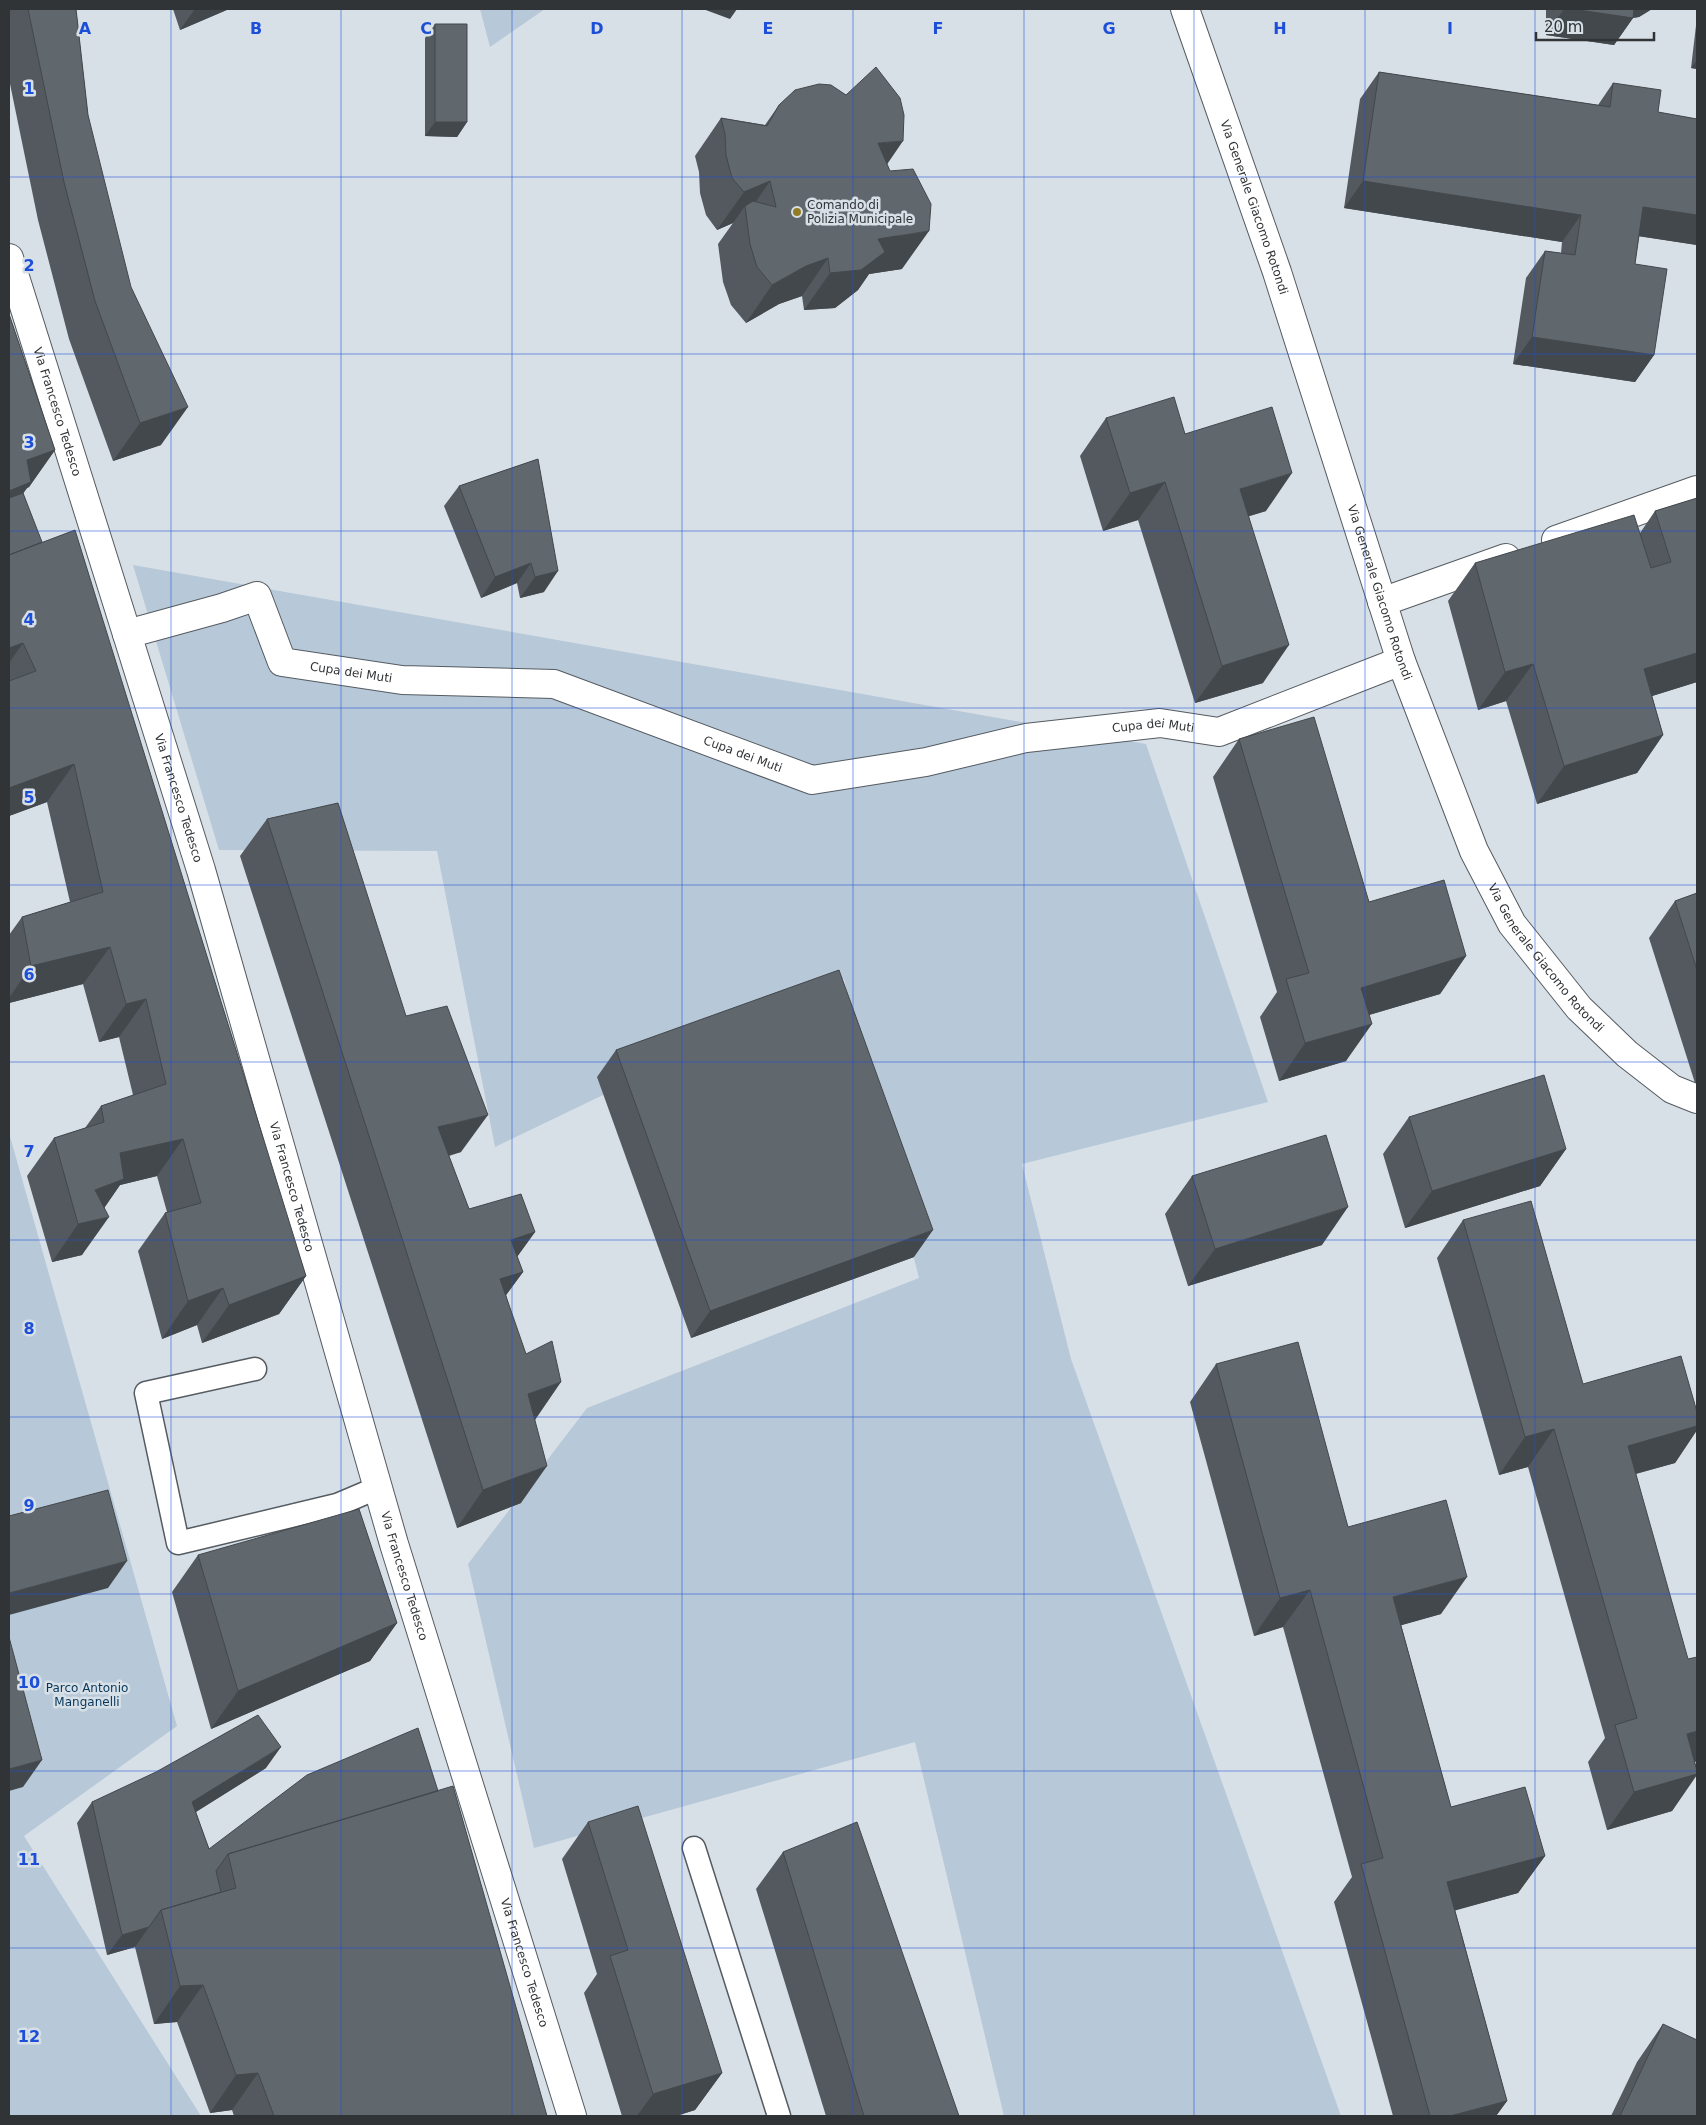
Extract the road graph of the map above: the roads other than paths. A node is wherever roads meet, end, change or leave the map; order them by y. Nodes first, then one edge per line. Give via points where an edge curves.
1 (1185, 9) edge
2 (9, 258) edge
3 (1697, 490) edge
4 (1382, 602) junction
5 (127, 634) junction
6 (1401, 661) junction
7 (1697, 1099) edge
8 (255, 1369) dead end
9 (378, 1488) junction
10 (694, 1848) dead end
11 (572, 2116) edge
12 (779, 2116) edge

1 - 4 street, Via Generale Giacomo Rotondi via 1277,272
2 - 5 street, Via Francesco Tedesco
3 - 4 street
4 - 6 street, Via Generale Giacomo Rotondi
5 - 6 street, Cupa dei Muti via 257,596 282,662 402,680 554,684 812,780 926,762 1026,738 1160,723 1219,732
5 - 9 street, Via Francesco Tedesco via 201,870
6 - 7 street, Via Generale Giacomo Rotondi via 1474,851 1512,924 1579,1008 1627,1054 1672,1089
8 - 9 lane via 146,1392 178,1543 337,1505
9 - 11 street, Via Francesco Tedesco
10 - 12 lane

